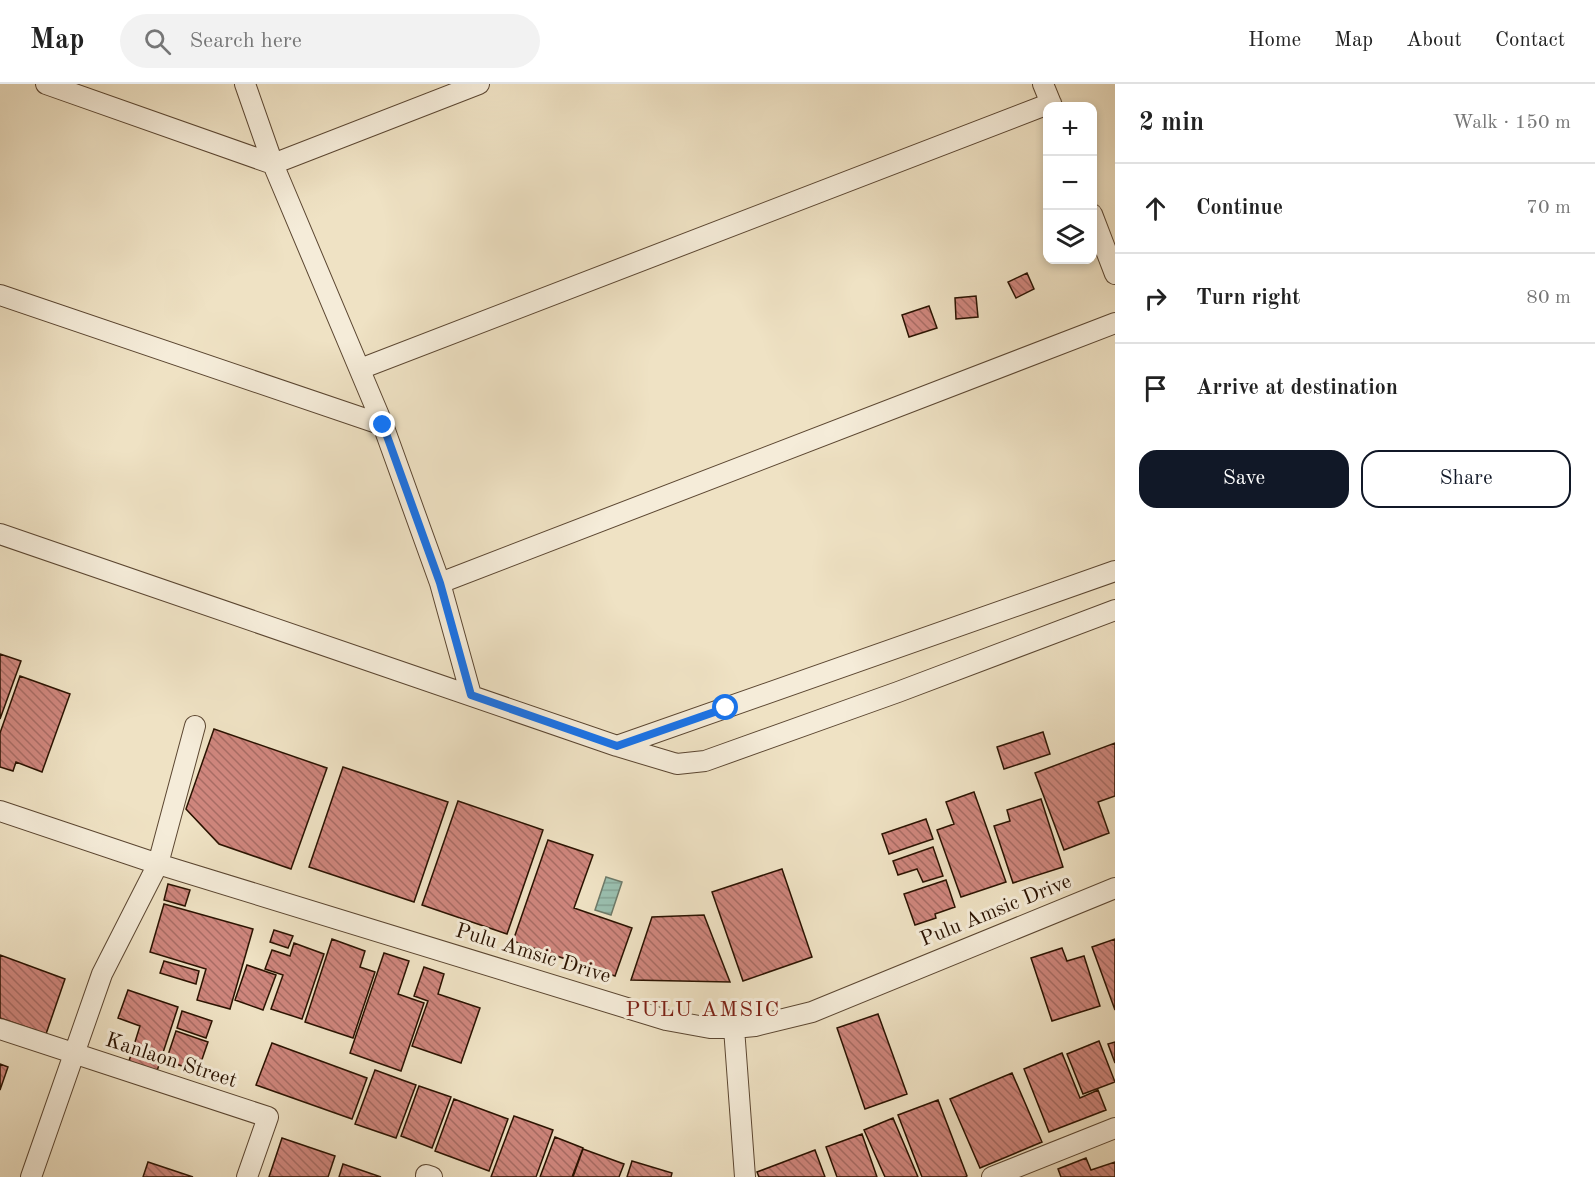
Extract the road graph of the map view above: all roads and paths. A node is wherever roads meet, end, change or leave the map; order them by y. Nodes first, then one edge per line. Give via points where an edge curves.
1 (46, 84) edge
2 (245, 84) edge
3 (479, 84) edge
4 (1043, 84) edge
5 (1051, 102) edge
6 (1043, 108) edge
7 (273, 164) junction
8 (1097, 227) edge
9 (1115, 274) edge
10 (0, 295) edge
11 (1115, 322) edge
12 (360, 369) junction
13 (383, 425) junction
14 (0, 534) edge
15 (1115, 571) edge
16 (440, 583) junction
17 (1115, 610) edge
18 (471, 695) junction
19 (195, 726) dead end
20 (617, 746) junction
21 (0, 811) edge
22 (158, 864) junction
23 (1115, 888) edge
24 (734, 1028) junction
25 (0, 1029) edge
26 (75, 1054) junction
27 (1115, 1128) edge
28 (31, 1177) edge
29 (247, 1177) edge
30 (745, 1177) edge
31 (992, 1177) edge

1 - 7 street
2 - 7 street
3 - 7 street
4 - 5 street
6 - 12 street
7 - 12 street
8 - 9 street
10 - 13 street
11 - 16 street
12 - 13 street
13 - 16 street
14 - 18 street
15 - 20 street
16 - 18 street
17 - 20 street via 705,761 677,764
18 - 20 street
19 - 22 street
21 - 22 street, Pulu Amsic Drive
22 - 24 street, Pulu Amsic Drive via 666,1020
22 - 26 street via 102,974
23 - 24 street, Pulu Amsic Drive via 812,1012
24 - 30 street
25 - 26 street, Kanlaon Street
26 - 28 street
26 - 29 street, Kanlaon Street via 268,1117
27 - 31 street

